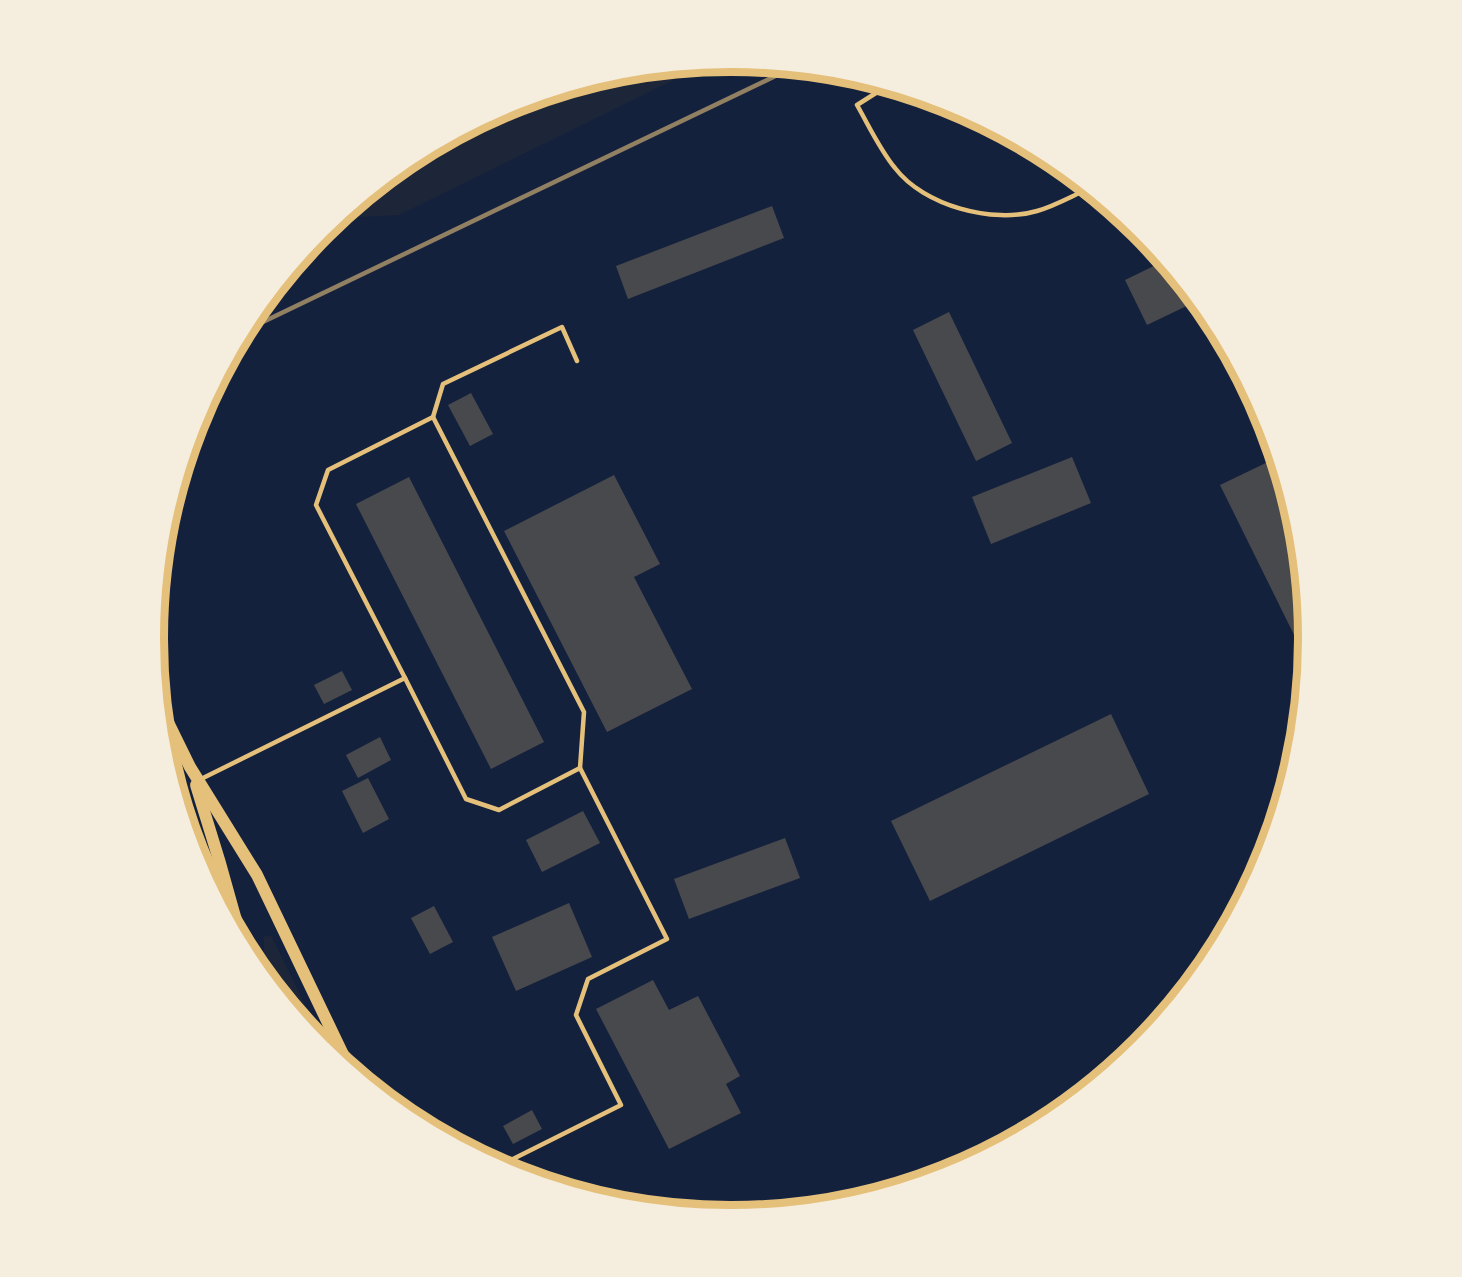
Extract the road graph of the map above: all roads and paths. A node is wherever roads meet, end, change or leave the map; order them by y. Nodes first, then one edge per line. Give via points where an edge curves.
1 (879, 91) edge
2 (1080, 192) edge
3 (577, 360) dead end
4 (433, 417) junction
5 (405, 678) junction
6 (172, 730) edge
7 (190, 767) junction
8 (580, 768) junction
9 (199, 780) junction
10 (232, 907) edge
11 (340, 1048) edge
12 (510, 1160) edge

1 - 2 lane via 857,105 895,169 928,195 975,213 1006,215 1037,211
3 - 4 lane via 562,327 443,384
4 - 5 lane via 328,470 316,505
4 - 8 lane via 584,712
5 - 8 lane via 466,799 499,810
5 - 9 lane
6 - 7 main road
7 - 9 main road
7 - 10 main road
8 - 12 lane via 668,939 588,979 576,1015 621,1105
9 - 11 main road via 257,875

